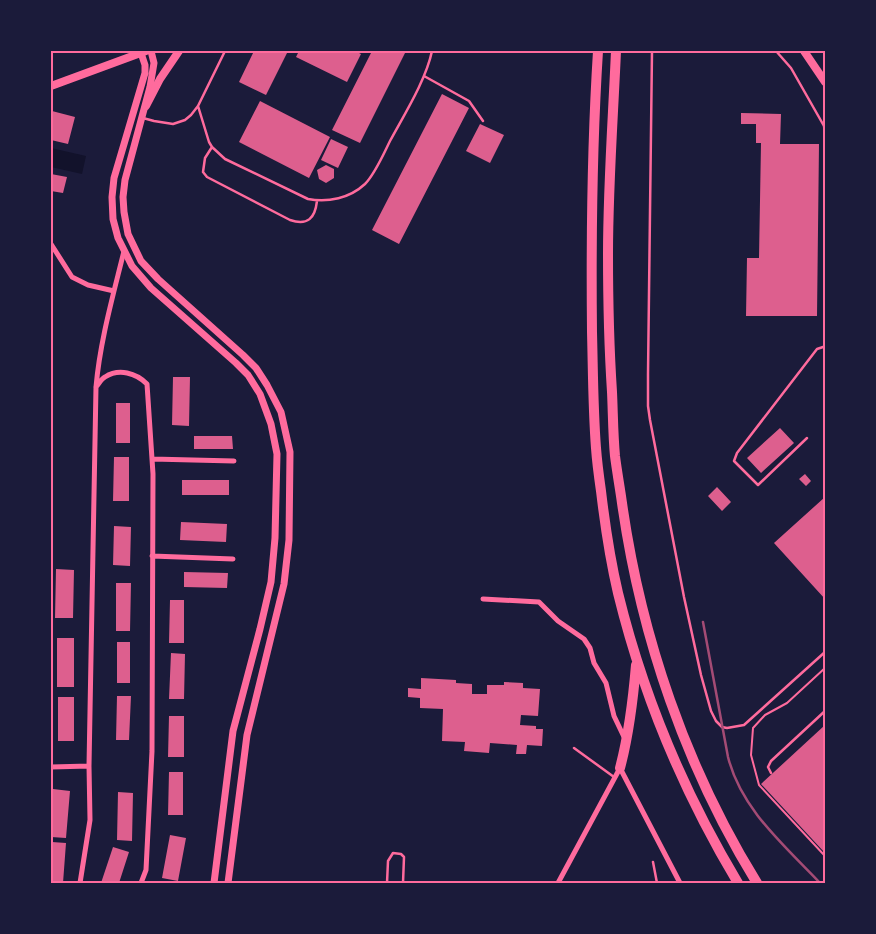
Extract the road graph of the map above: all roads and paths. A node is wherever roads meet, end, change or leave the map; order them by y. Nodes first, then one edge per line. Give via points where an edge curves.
1 (150, 51) edge
2 (179, 51) edge
3 (225, 51) edge
4 (432, 51) edge
5 (598, 51) edge
6 (616, 51) edge
7 (652, 51) edge
8 (776, 51) edge
9 (804, 51) edge
10 (143, 52) edge
11 (424, 76) junction
12 (825, 82) edge
13 (51, 86) edge
14 (146, 106) junction
15 (198, 106) junction
16 (142, 118) junction
17 (483, 121) dead end
18 (825, 133) edge
19 (212, 147) junction
20 (317, 201) junction
21 (51, 244) edge
22 (124, 251) junction
23 (114, 291) junction
24 (825, 306) edge
25 (825, 320) edge
26 (824, 346) dead end
27 (96, 387) junction
28 (807, 438) dead end
29 (152, 458) junction
30 (234, 461) dead end
31 (152, 556) junction
32 (233, 559) dead end
33 (483, 599) dead end
34 (825, 652) edge
35 (636, 659) junction
36 (825, 711) edge
37 (627, 742) junction
38 (574, 748) dead end
39 (89, 766) junction
40 (51, 767) edge
41 (620, 768) junction
42 (772, 773) dead end
43 (615, 778) junction
44 (653, 862) dead end
45 (80, 883) edge
46 (141, 883) edge
47 (214, 883) edge
48 (228, 883) edge
49 (387, 883) edge
50 (403, 883) edge
51 (558, 883) edge
52 (657, 883) edge
53 (680, 883) edge
54 (738, 883) edge
55 (757, 883) edge

1 - 14 street via 154,63
2 - 14 main road
3 - 15 lane
4 - 11 lane
5 - 35 highway via 591,256 596,448 606,533
6 - 55 highway via 608,252 610,355 615,456 626,533 651,644 685,742 731,841
7 - 34 lane via 648,406 684,597 701,675 716,721 727,728 744,725
8 - 18 lane via 791,68
9 - 12 main road
10 - 13 main road
10 - 22 street via 145,73 114,178 112,197 112,219
11 - 17 lane via 469,101
11 - 20 lane via 366,183 350,195
14 - 16 street
15 - 16 lane via 192,115 173,124
15 - 19 lane
16 - 48 street via 125,180 123,197 128,234 141,261 158,279 256,368 281,412 290,452 289,540 284,584 247,735
19 - 20 lane via 226,160
19 - 20 lane via 205,158 203,172 207,177 290,220 308,220 316,211
21 - 23 street via 72,277 88,285
22 - 23 street
22 - 47 street via 151,288 248,376 260,394 277,454 271,582 233,731
23 - 27 street
24 - 25 lane
26 - 28 lane via 817,349 805,364 734,461 758,485
27 - 29 street via 104,378 116,373 129,373 147,384
27 - 39 street
29 - 30 street
29 - 31 street
31 - 32 street
31 - 46 street via 152,751 146,870
33 - 37 street via 539,602 558,621 584,639 606,683 614,716
35 - 37 highway
35 - 54 highway via 670,750
36 - 42 lane via 771,761 768,767
37 - 41 highway
38 - 43 lane
39 - 40 street
39 - 45 street via 90,820
41 - 43 street
41 - 53 street
43 - 51 street
44 - 52 lane
49 - 50 lane via 388,861 393,854 404,857

